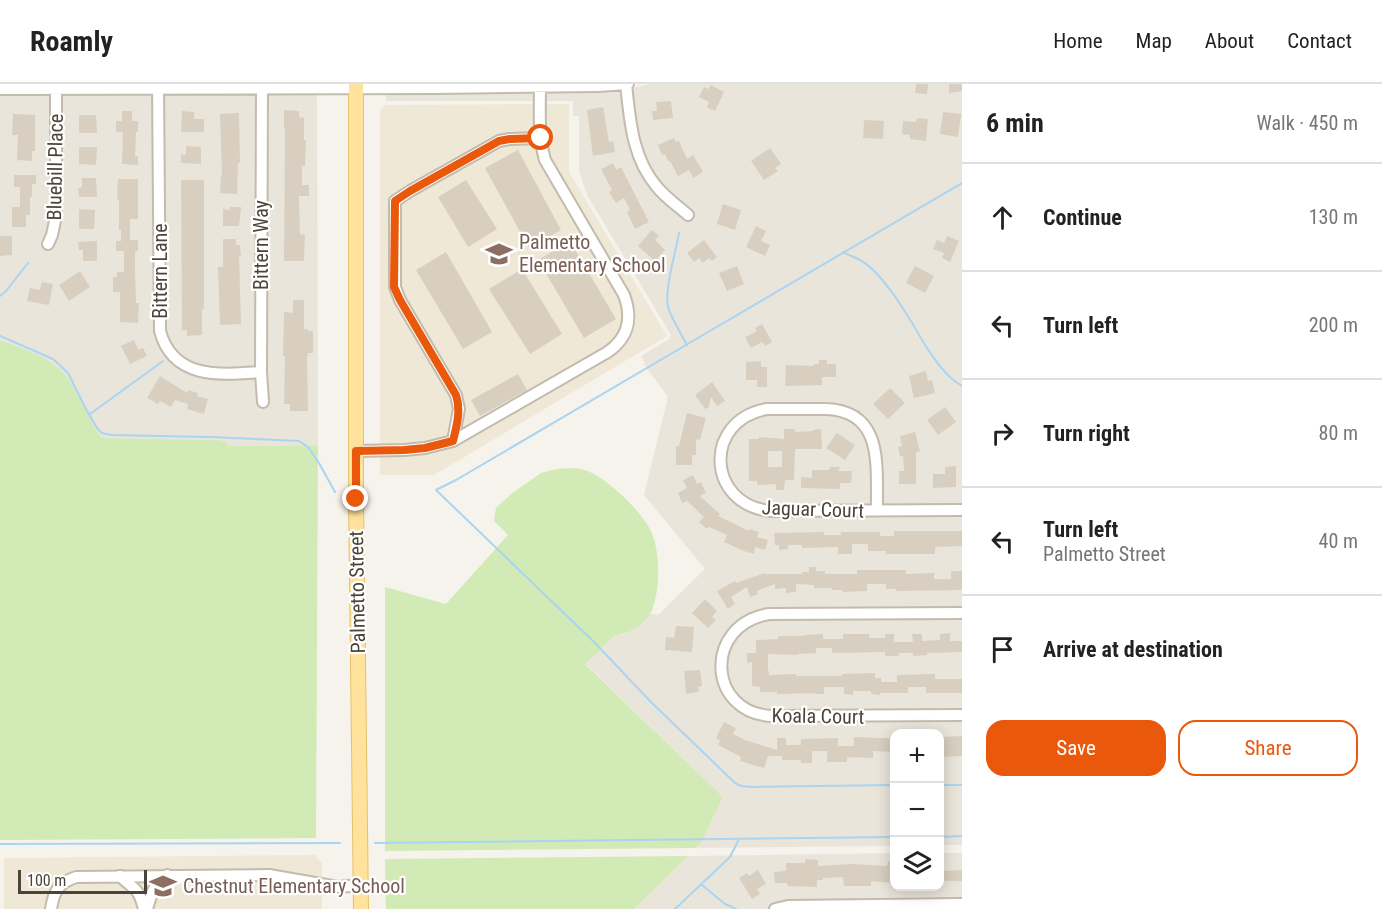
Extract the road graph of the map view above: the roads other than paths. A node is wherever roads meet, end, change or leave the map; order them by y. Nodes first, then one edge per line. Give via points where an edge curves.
1 (627, 84) edge
2 (540, 85) edge
3 (56, 86) edge
4 (158, 86) edge
5 (262, 86) edge
6 (356, 86) edge
7 (437, 86) edge
8 (0, 88) edge
9 (541, 138) junction
10 (688, 215) dead end
11 (48, 244) dead end
12 (261, 372) junction
13 (263, 402) dead end
14 (453, 441) junction
15 (356, 451) junction
16 (877, 510) junction
17 (962, 510) edge
18 (962, 613) edge
19 (962, 715) edge
20 (167, 875) junction
21 (120, 876) junction
22 (361, 885) junction
23 (962, 904) edge
24 (51, 909) edge
25 (146, 909) edge
26 (361, 909) edge
27 (776, 909) edge

1 - 2 street
1 - 10 street via 632,130 641,160 657,187
2 - 7 street
2 - 9 street
3 - 4 street
3 - 8 street
3 - 11 street, Bluebill Place via 56,216
4 - 5 street
4 - 12 street, Bittern Lane via 162,338 176,360 194,370
5 - 6 street
5 - 12 street, Bittern Way
6 - 7 street
6 - 15 main road, Palmetto Street
9 - 14 street via 499,141 395,201 394,287 456,395 459,409
9 - 14 street via 545,160 624,295 628,324 615,347
12 - 13 street, Bittern Way
14 - 15 street via 425,448
15 - 22 main road, Palmetto Street
16 - 16 street, Jaguar Court via 770,511 749,506 724,479 720,465 724,441 738,422 759,410 826,408 849,413 861,422 873,441
16 - 17 street, Jaguar Court
18 - 19 street, Koala Court via 761,615 735,630 723,651 722,666 730,694 739,705 758,715
20 - 21 street
20 - 22 street via 269,875 338,887
20 - 25 street via 152,891
21 - 24 street via 76,876 63,882 53,897
21 - 25 street via 137,888
22 - 26 main road, Palmetto Street
23 - 27 street

